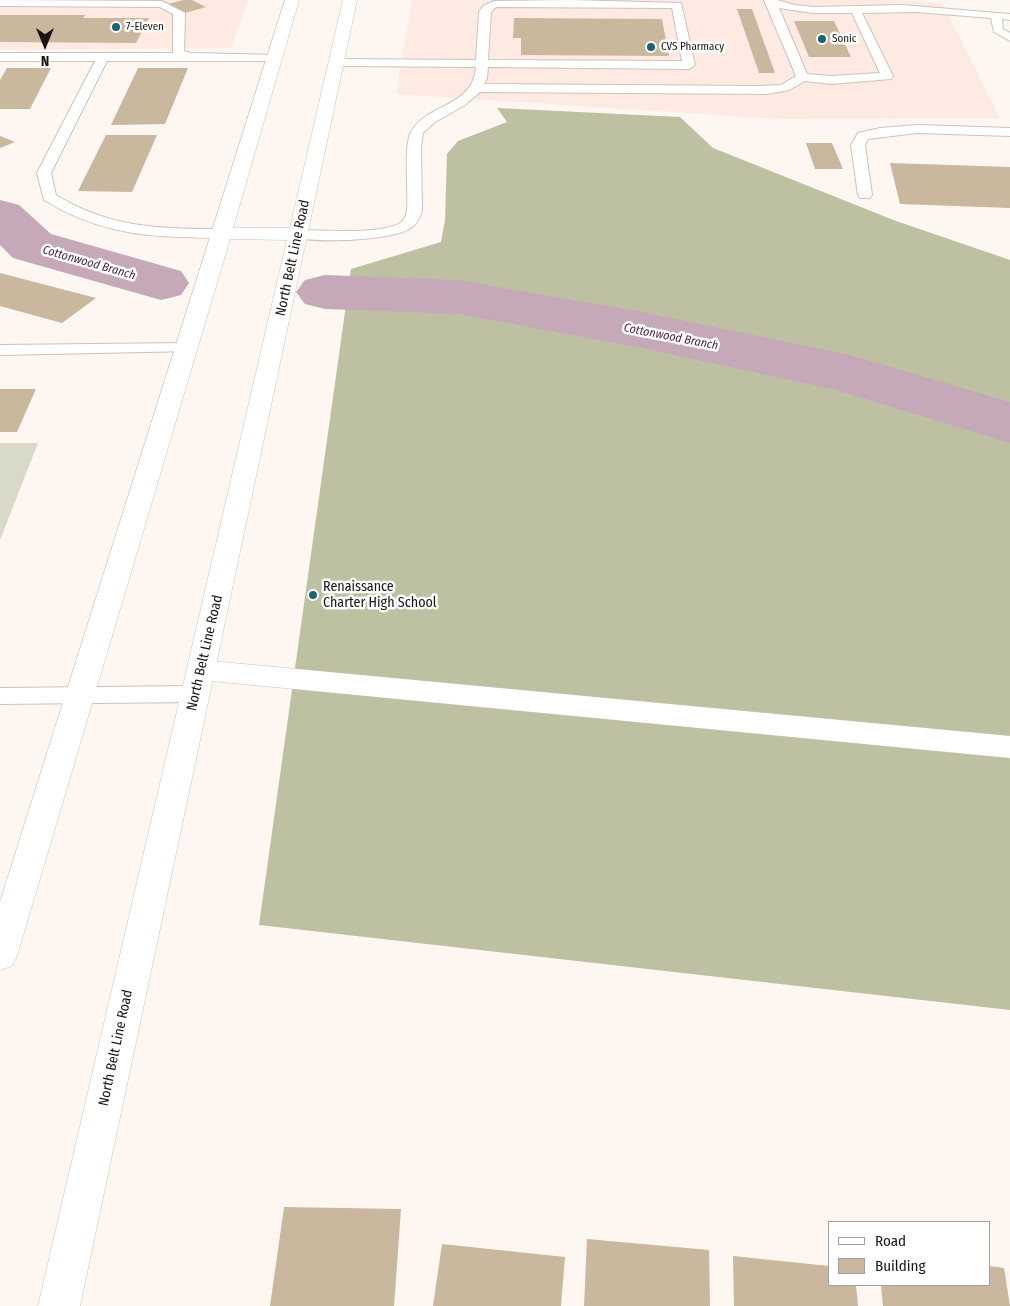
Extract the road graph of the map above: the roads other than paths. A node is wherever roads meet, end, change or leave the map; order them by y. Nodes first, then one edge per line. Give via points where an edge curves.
1 (292, 0) edge
2 (350, 0) edge
3 (769, 1) edge
4 (139, 2) edge
5 (566, 2) edge
6 (0, 3) edge
7 (855, 9) junction
8 (996, 16) junction
9 (1010, 17) edge
10 (1010, 38) edge
11 (0, 57) edge
12 (275, 57) junction
13 (102, 58) junction
14 (190, 58) junction
15 (337, 62) junction
16 (482, 62) junction
17 (802, 77) junction
18 (478, 88) junction
19 (1010, 132) edge
20 (865, 195) dead end
21 (222, 233) junction
22 (298, 234) junction
23 (186, 348) junction
24 (0, 350) edge
25 (199, 682) junction
26 (0, 696) edge
27 (78, 696) junction
28 (1010, 747) edge
29 (0, 956) edge
30 (59, 1306) edge

1 - 12 main road
2 - 15 main road, North Belt Line Road
3 - 7 lane via 799,8
3 - 17 lane
4 - 6 lane
4 - 14 lane via 162,4 179,13 178,53
5 - 16 lane via 494,4 487,8
5 - 16 lane via 676,4 689,65
7 - 8 lane via 903,8
7 - 17 lane via 887,76 831,80
8 - 9 lane
8 - 10 lane via 998,30
11 - 13 lane
12 - 14 lane
12 - 21 main road
13 - 14 lane
13 - 21 lane via 44,174 49,197 66,209 122,229 162,234
15 - 16 lane
15 - 22 main road, North Belt Line Road
16 - 18 lane
17 - 18 lane via 792,86 775,90
18 - 22 lane via 468,98 422,126 416,135 413,196 416,209 406,226 380,233
19 - 20 lane via 898,130 864,136 858,145
21 - 22 main road
21 - 23 main road
22 - 25 main road, North Belt Line Road
23 - 24 lane
23 - 27 main road
25 - 27 lane
25 - 28 main road
25 - 30 main road, North Belt Line Road
26 - 27 lane
27 - 29 main road

